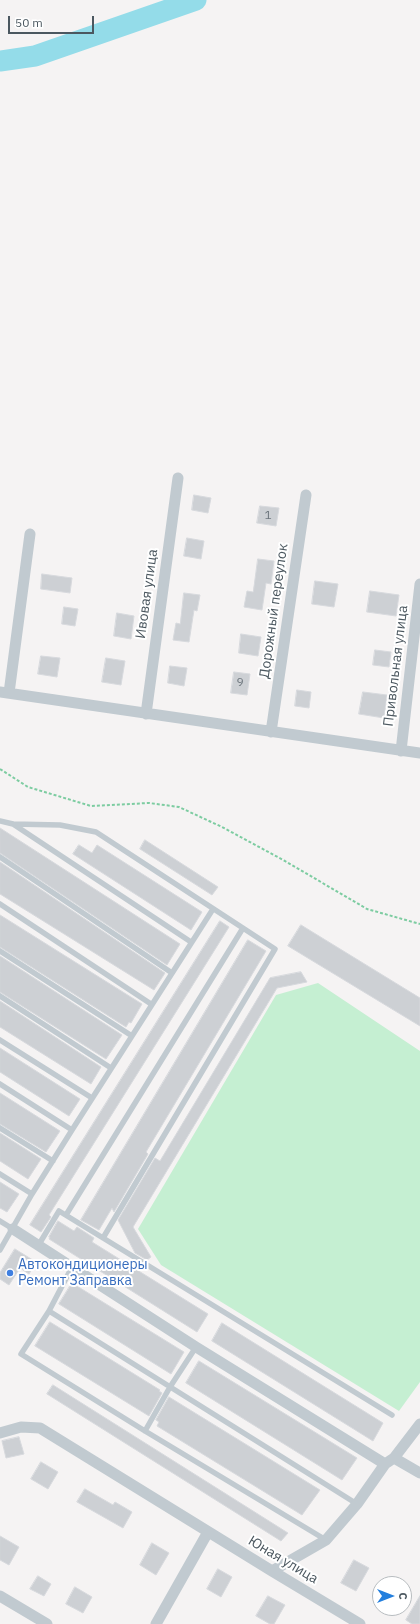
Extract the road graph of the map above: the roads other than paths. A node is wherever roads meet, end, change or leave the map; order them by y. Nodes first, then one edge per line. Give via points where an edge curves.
1 (178, 478) dead end
2 (306, 495) dead end
3 (30, 534) dead end
4 (420, 584) edge
5 (5, 692) edge
6 (146, 714) junction
7 (271, 732) junction
8 (401, 751) junction
9 (420, 753) edge
10 (0, 822) edge
11 (13, 824) junction
12 (0, 857) edge
13 (0, 904) edge
14 (213, 909) junction
15 (243, 928) junction
16 (191, 942) junction
17 (0, 951) edge
18 (172, 973) junction
19 (0, 996) edge
20 (151, 1004) junction
21 (132, 1036) junction
22 (0, 1040) edge
23 (111, 1068) junction
24 (0, 1084) edge
25 (92, 1098) junction
26 (0, 1128) edge
27 (72, 1130) junction
28 (53, 1161) junction
29 (0, 1174) edge
30 (32, 1194) junction
31 (66, 1215) junction
32 (0, 1221) edge
33 (13, 1229) junction
34 (103, 1238) junction
35 (38, 1246) junction
36 (0, 1250) edge
37 (72, 1267) junction
38 (49, 1311) junction
39 (196, 1347) junction
40 (170, 1386) junction
41 (392, 1415) dead end
42 (145, 1431) junction
43 (418, 1431) edge
44 (0, 1433) edge
45 (389, 1461) junction
46 (420, 1473) edge
47 (357, 1504) junction
48 (208, 1532) junction
49 (326, 1540) junction
50 (272, 1571) junction
51 (0, 1596) edge
52 (47, 1624) edge
53 (156, 1624) edge
54 (360, 1624) edge

1 - 6 street, Ивовая улица
2 - 7 street, Дорожный переулок
3 - 5 street
4 - 8 street, Привольная улица
5 - 6 street
6 - 7 street
7 - 8 street
8 - 9 street
10 - 11 lane
11 - 14 lane via 60,825 96,832
11 - 16 lane
12 - 18 lane
13 - 20 lane
14 - 15 lane
14 - 16 lane
15 - 31 lane
15 - 34 lane via 275,949
16 - 18 lane
17 - 21 lane
18 - 20 lane
19 - 23 lane
20 - 21 lane
21 - 23 lane
22 - 25 lane
23 - 25 lane
24 - 27 lane
25 - 27 lane
26 - 28 lane
27 - 28 lane
28 - 30 lane
29 - 30 lane
30 - 33 lane
31 - 34 lane
31 - 35 lane via 59,1211
32 - 33 lane
33 - 35 street
33 - 36 lane
34 - 41 lane
35 - 37 street
37 - 38 lane
37 - 39 street
38 - 40 lane
38 - 42 lane via 21,1354
39 - 40 lane
39 - 45 street
40 - 42 lane
40 - 47 lane
42 - 49 lane
43 - 45 street
44 - 48 street, Юная улица via 21,1427 40,1428
45 - 46 street
45 - 47 street
47 - 49 street
48 - 50 street, Юная улица
48 - 53 street
49 - 50 street
50 - 54 street, Юная улица
51 - 52 street

